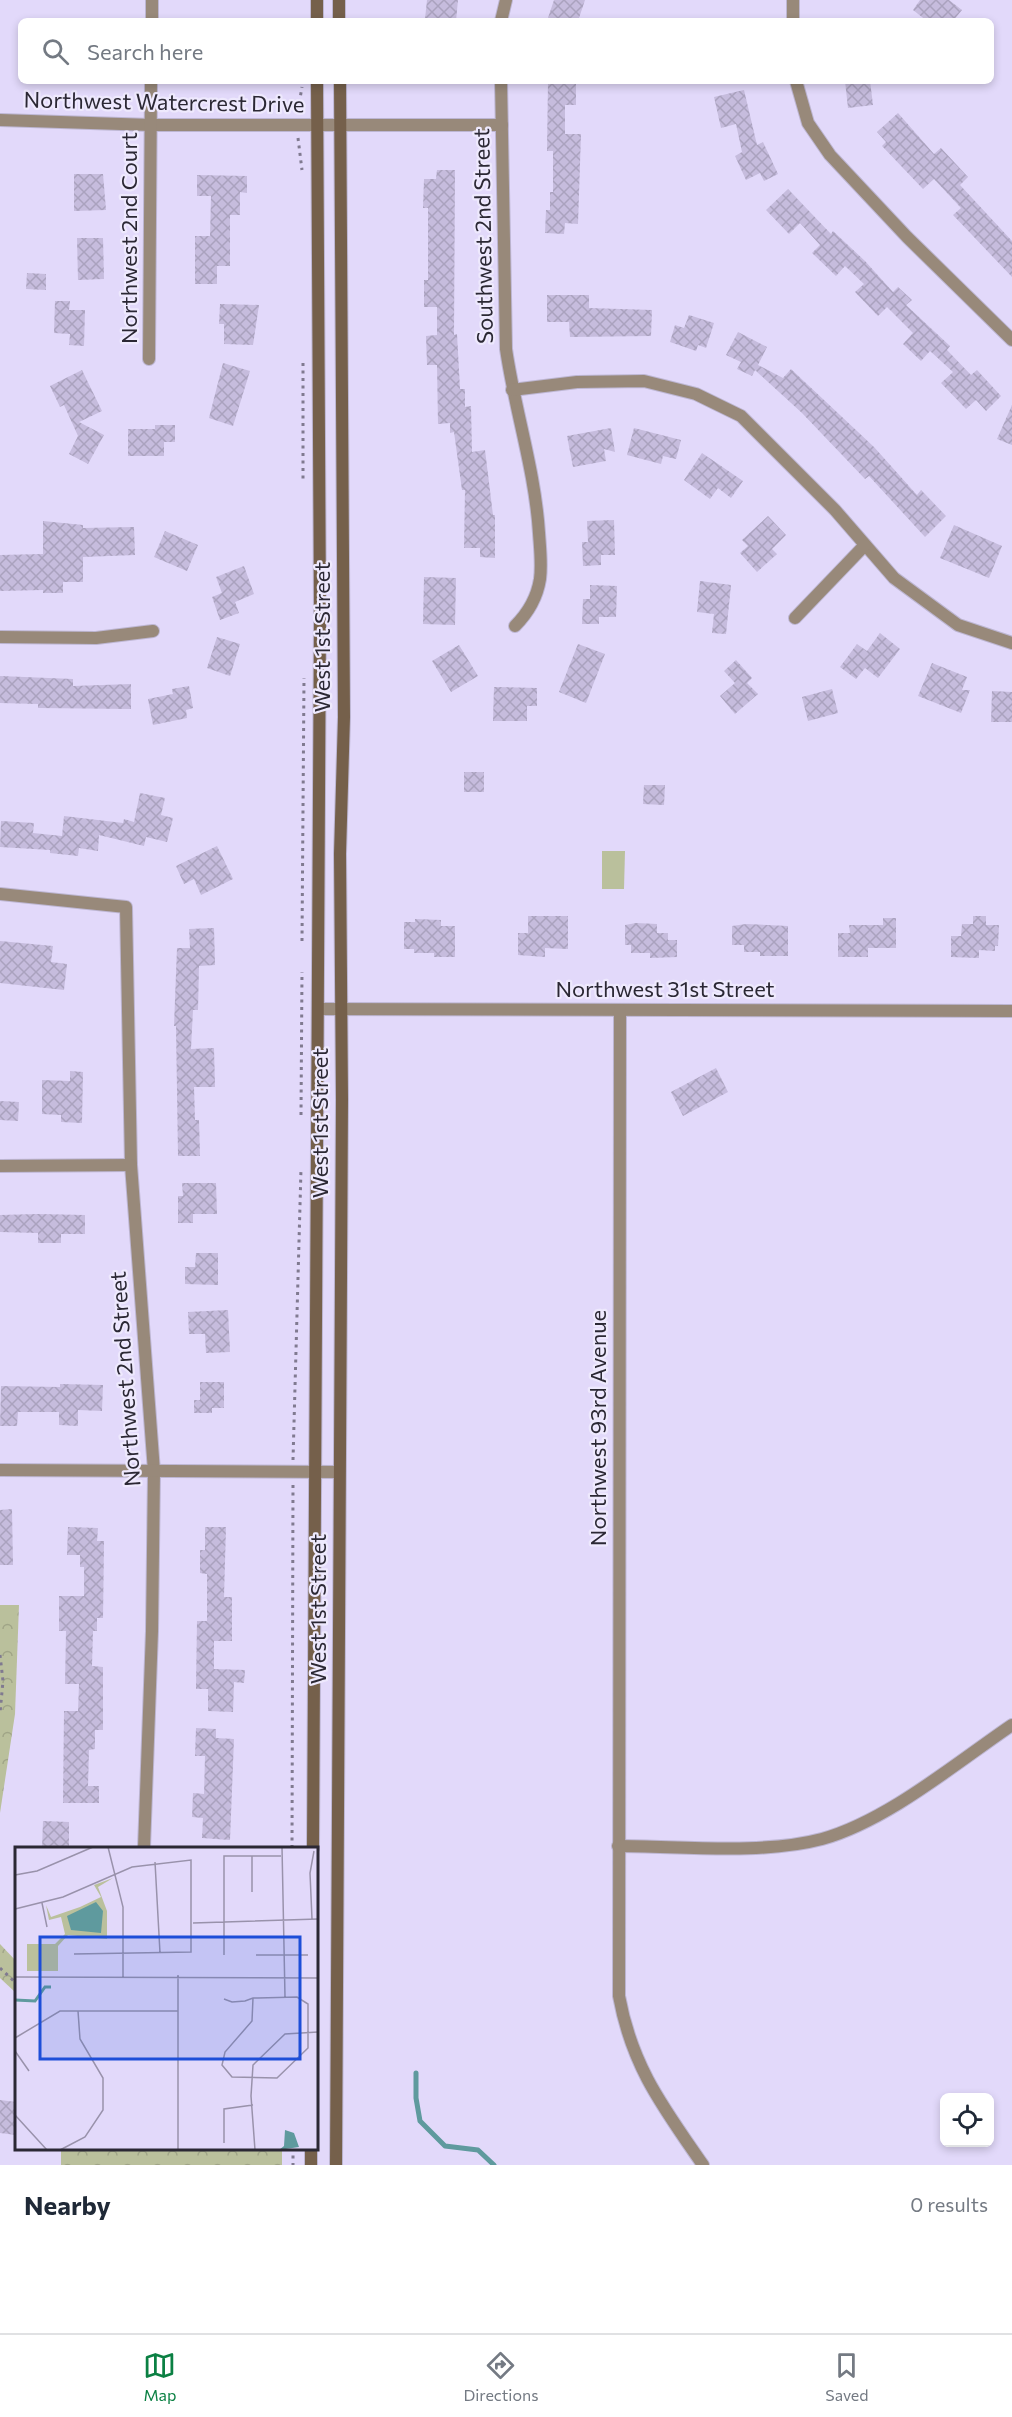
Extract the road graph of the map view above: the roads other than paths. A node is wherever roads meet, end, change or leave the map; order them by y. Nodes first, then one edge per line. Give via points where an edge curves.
1 (152, 0) edge
2 (317, 0) edge
3 (339, 0) edge
4 (506, 0) edge
5 (793, 0) edge
6 (152, 18) edge
7 (317, 18) edge
8 (339, 18) edge
9 (502, 18) edge
10 (793, 18) edge
11 (151, 84) edge
12 (317, 84) edge
13 (340, 84) edge
14 (501, 84) edge
15 (797, 84) edge
16 (0, 120) edge
17 (151, 124) junction
18 (502, 125) junction
19 (322, 126) junction
20 (340, 126) junction
21 (1012, 340) edge
22 (149, 360) dead end
23 (512, 390) junction
24 (865, 546) junction
25 (795, 618) dead end
26 (514, 626) dead end
27 (153, 631) dead end
28 (0, 636) edge
29 (1012, 643) edge
30 (0, 894) edge
31 (342, 1008) junction
32 (318, 1009) junction
33 (620, 1011) junction
34 (1012, 1011) edge
35 (131, 1165) junction
36 (0, 1166) edge
37 (0, 1470) edge
38 (154, 1471) junction
39 (317, 1472) junction
40 (339, 1472) junction
41 (1012, 1725) edge
42 (618, 1846) junction
43 (144, 1847) edge
44 (313, 1847) edge
45 (336, 2165) edge
46 (703, 2165) edge

1 - 6 street
2 - 7 main road
3 - 8 main road
4 - 9 street
5 - 10 street
11 - 17 street, Northwest 2nd Court
12 - 19 main road, West 1st Street
13 - 20 main road, West 1st Street
14 - 18 street, Southwest 2nd Street
15 - 21 street via 808,123 830,155
16 - 17 street, Northwest Watercrest Drive
17 - 19 street, Northwest Watercrest Drive
17 - 22 street, Northwest 2nd Court
18 - 20 street, Northwest Watercrest Drive
18 - 23 street, Southwest 2nd Street via 503,296
19 - 20 street, Northwest Watercrest Drive
19 - 32 main road, West 1st Street
20 - 31 main road, West 1st Street
23 - 24 street via 577,381 644,381 696,394 741,416 835,510
23 - 26 street, Southwest 2nd Street via 529,456 541,561 531,608
24 - 25 street
24 - 29 street via 894,578 958,625
27 - 28 street via 96,638
30 - 35 street, Northwest 2nd Street via 126,907
31 - 32 street, Northwest 31st Street
31 - 33 street, Northwest 31st Street
31 - 40 main road, West 1st Street
32 - 39 main road, West 1st Street
33 - 34 street, Northwest 31st Street
33 - 42 street, Northwest 93rd Avenue
35 - 36 street
35 - 38 street, Northwest 2nd Street
37 - 38 street
38 - 39 street
38 - 43 street, Northwest 2nd Street
39 - 40 street
39 - 44 main road, West 1st Street
40 - 45 main road, West 1st Street
41 - 42 street via 879,1815 822,1839 760,1847
42 - 46 street, Northwest 93rd Avenue via 617,1968 625,2027 646,2081

